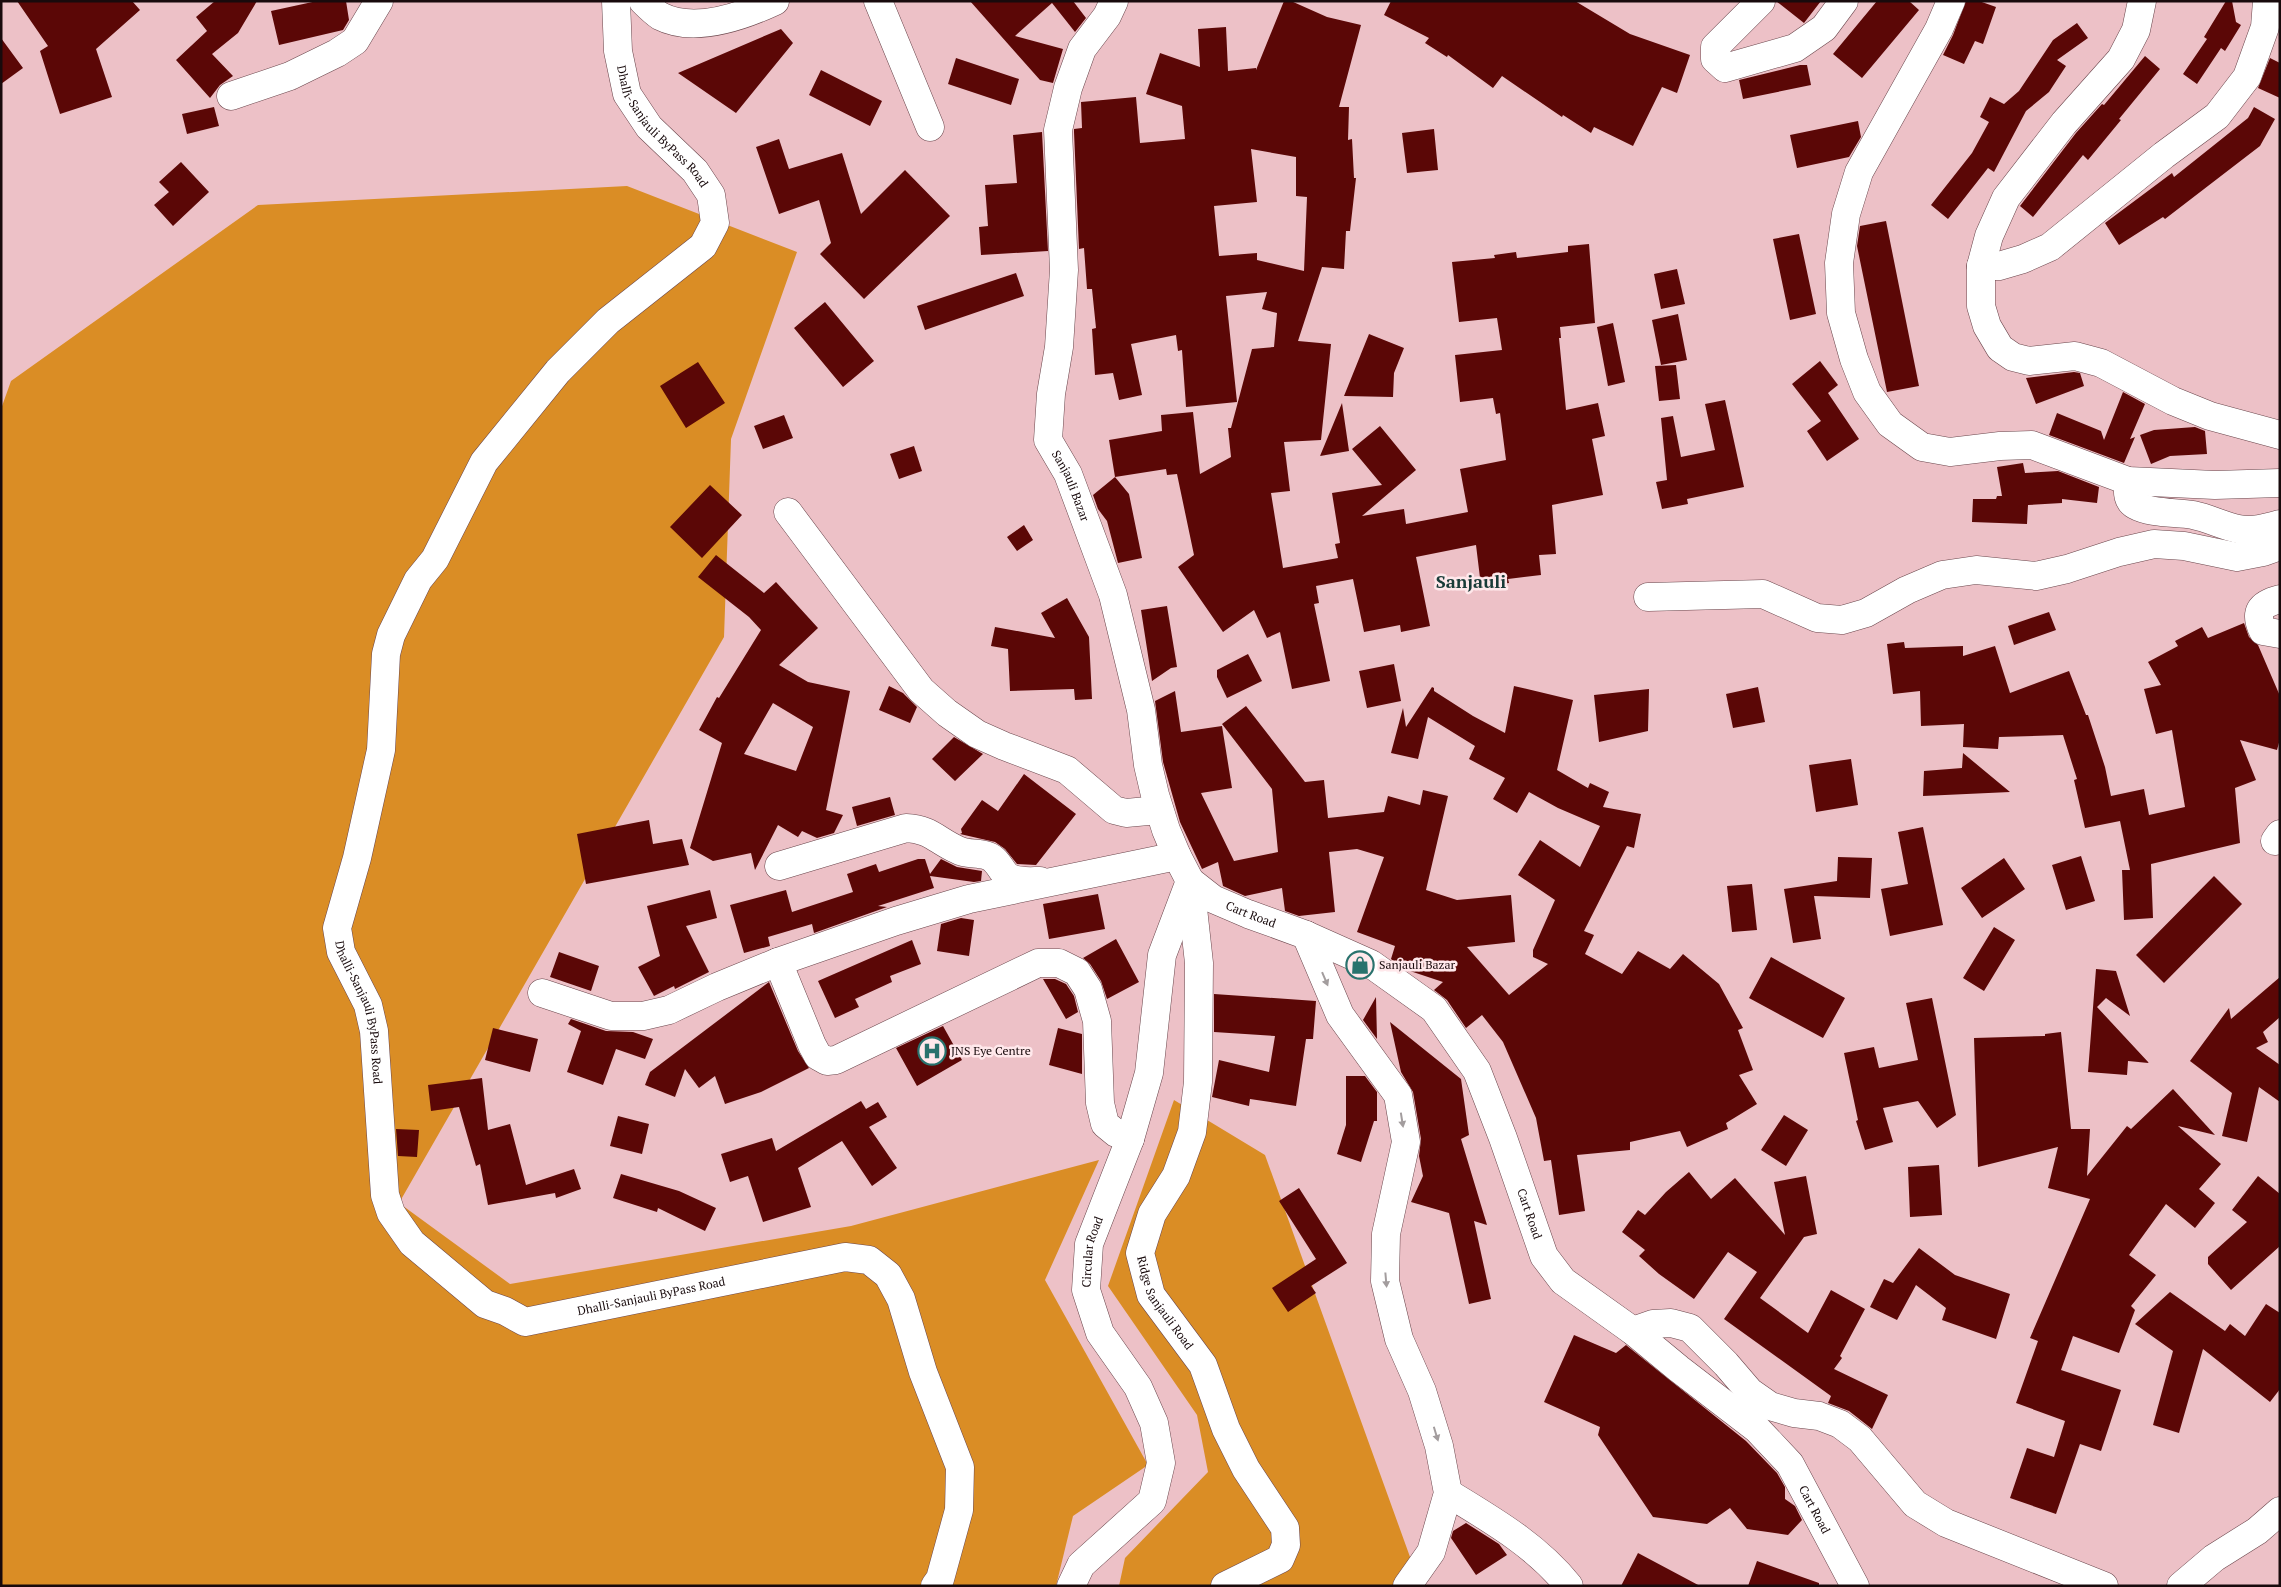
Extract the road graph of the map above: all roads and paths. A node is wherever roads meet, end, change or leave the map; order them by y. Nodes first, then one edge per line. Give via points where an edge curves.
1 (379, 1) edge
2 (616, 1) edge
3 (642, 1) edge
4 (775, 1) edge
5 (878, 1) edge
6 (1114, 1) edge
7 (1761, 1) edge
8 (1844, 1) edge
9 (1951, 1) edge
10 (2142, 1) edge
11 (2267, 1) edge
12 (232, 96) dead end
13 (930, 127) dead end
14 (1981, 266) junction
15 (2280, 435) edge
16 (2128, 481) junction
17 (2280, 483) edge
18 (788, 512) dead end
19 (2280, 524) edge
20 (2280, 546) edge
21 (1648, 597) dead end
22 (2280, 599) edge
23 (2280, 634) edge
24 (1159, 810) junction
25 (1177, 856) junction
26 (779, 866) dead end
27 (1190, 880) junction
28 (1056, 881) junction
29 (1306, 934) junction
30 (778, 962) junction
31 (542, 993) dead end
32 (1130, 1139) junction
33 (1633, 1331) junction
34 (1448, 1493) junction
35 (2280, 1510) edge
36 (935, 1586) edge
37 (1071, 1586) edge
38 (1225, 1586) edge
39 (1407, 1586) edge
40 (1569, 1586) edge
41 (1855, 1586) edge
42 (2104, 1586) edge
43 (2182, 1586) edge

1 - 12 street via 355,41 337,54 290,76
2 - 36 street, Dhalli-Sanjauli ByPass Road via 618,51 627,94 649,127 695,170 711,195 716,223 704,246 608,321 558,371 484,462 435,559 418,580 391,635 386,654 381,750 357,858 336,928 341,952 368,1005 374,1030 385,1195 391,1213 412,1243 485,1304 525,1322 845,1257 869,1260 888,1275 901,1299 923,1372 960,1467 959,1510 940,1579
3 - 4 street via 660,16 685,23 710,22 752,12
5 - 13 street
6 - 24 street, Sanjauli Bazar via 1082,49 1058,130 1064,270 1048,440 1068,474 1113,595 1141,710 1148,765
7 - 8 street via 1715,47 1715,59 1725,68 1795,48 1824,28
9 - 16 street via 1939,29 1859,172 1846,214 1839,263 1841,313 1854,359 1867,392 1890,424 1922,447 1950,452 2032,445
10 - 14 street via 2136,30 2121,59 2064,123 2006,198
11 - 14 street via 2265,27 2248,77 2217,116 2050,247 1999,266
14 - 15 street via 1981,306 1987,326 2000,348 2014,358 2029,361 2075,356 2101,364 2210,416
16 - 17 street via 2215,485
16 - 19 street via 2127,495 2134,505 2144,508 2192,515 2238,529 2263,529
18 - 24 street via 916,683 947,712 977,734 1067,770 1114,810 1126,813
20 - 21 street via 2237,557 2184,546 2154,544 2036,576 1976,570 1942,575 1866,612 1842,620 1817,618 1763,594
22 - 23 street via 2268,602 2260,609 2258,621 2264,631
24 - 25 street, Sanjauli Bazar
25 - 27 street, Sanjauli Bazar
25 - 28 street
26 - 28 street via 906,828 920,828 958,851 988,856 1014,879
27 - 29 street, Cart Road via 1213,898
27 - 32 street, Circular Road via 1162,955 1149,1073
27 - 38 street, Ridge Sanjauli Road via 1199,963 1198,1082 1192,1132 1176,1176 1152,1214 1140,1253 1151,1295 1203,1365 1226,1429 1246,1470 1286,1528 1286,1545 1280,1559
28 - 30 street via 960,902
29 - 33 street, Cart Road via 1371,964 1434,1009 1477,1072 1544,1256 1563,1281
29 -> 34 street via 1340,1015 1398,1095 1406,1142 1386,1234 1385,1281 1399,1338 1422,1391 1440,1446
30 - 31 street via 669,1010 643,1016 611,1016
30 - 32 street via 812,1045 818,1056 827,1060 836,1060 878,1041 1038,963 1059,963 1077,972 1088,988 1097,1021 1100,1103 1105,1124
32 - 37 street, Circular Road via 1089,1244 1086,1290 1100,1333 1138,1386 1154,1423 1161,1464 1152,1501 1081,1565
33 - 41 street, Cart Road via 1757,1429 1790,1464
33 - 42 street via 1653,1324 1671,1323 1690,1328 1750,1392 1770,1406 1840,1424 1860,1439 1915,1504 1946,1523
34 - 39 street via 1431,1552
34 - 40 street via 1510,1530 1556,1570
35 - 43 street via 2257,1531 2214,1558

